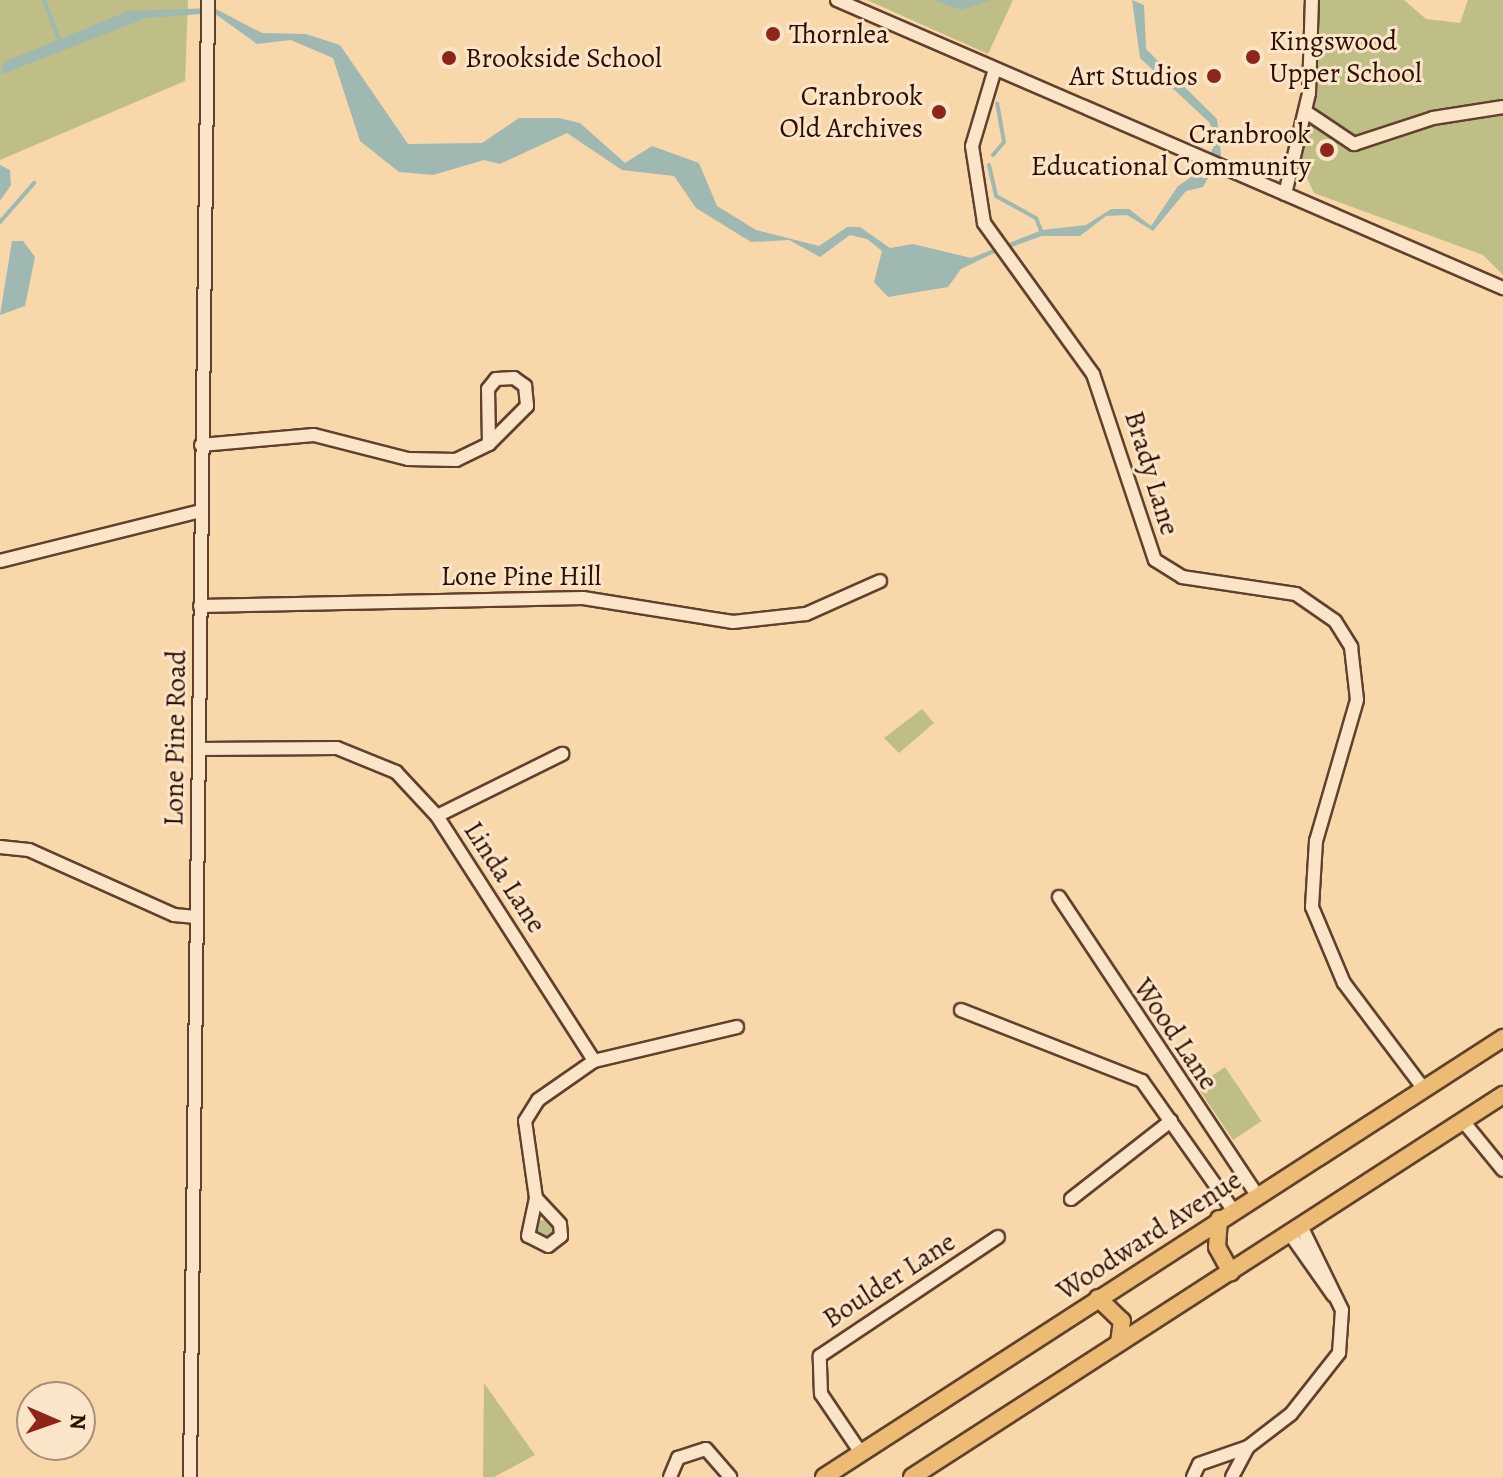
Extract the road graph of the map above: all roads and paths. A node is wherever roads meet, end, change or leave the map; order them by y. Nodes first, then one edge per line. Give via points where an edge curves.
1 (837, 0) edge
2 (1312, 0) edge
3 (208, 3) edge
4 (995, 69) junction
5 (1503, 107) edge
6 (1306, 112) junction
7 (1285, 194) junction
8 (1503, 288) edge
9 (489, 444) junction
10 (201, 445) junction
11 (201, 511) junction
12 (0, 561) edge
13 (880, 581) dead end
14 (200, 606) junction
15 (199, 749) junction
16 (562, 754) dead end
17 (437, 816) junction
18 (0, 847) edge
19 (1059, 897) dead end
20 (196, 917) junction
21 (961, 1010) dead end
22 (737, 1027) dead end
23 (1503, 1038) edge
24 (594, 1061) junction
25 (1424, 1089) junction
26 (1503, 1095) edge
27 (1171, 1121) junction
28 (1463, 1121) junction
29 (1503, 1170) edge
30 (1257, 1195) junction
31 (536, 1198) dead end
32 (1071, 1199) dead end
33 (1226, 1215) junction
34 (1296, 1230) junction
35 (998, 1237) dead end
36 (1231, 1272) junction
37 (1098, 1298) junction
38 (1119, 1343) junction
39 (1248, 1447) junction
40 (861, 1453) junction
41 (190, 1477) edge
42 (670, 1477) edge
43 (730, 1477) edge
44 (824, 1477) edge
45 (912, 1477) edge
46 (1193, 1477) edge
47 (1232, 1477) edge

1 - 4 street
2 - 6 street
3 - 10 street, Lone Pine Road
4 - 7 street via 1192,159
4 - 25 street, Brady Lane via 975,124 971,168 998,251 1093,374 1155,560 1182,577 1296,594 1344,632 1357,663 1357,700 1316,841 1312,907 1344,983
5 - 6 street via 1433,118 1354,144
6 - 7 street
7 - 8 street
9 - 9 street via 488,389 496,379 514,378 525,386 527,406
9 - 10 street via 445,463 314,435
10 - 11 street, Lone Pine Road
11 - 12 street
11 - 14 street, Lone Pine Road
13 - 14 street, Lone Pine Hill via 806,614 733,622 583,598
14 - 15 street, Lone Pine Road
15 - 17 street, Linda Lane via 352,751 396,772
15 - 20 street, Lone Pine Road
16 - 17 street
17 - 24 street, Linda Lane
18 - 20 street via 29,850 174,915
19 - 30 street, Wood Lane
20 - 41 street, Lone Pine Road
21 - 27 street via 1128,1072
22 - 24 street
23 - 25 main road, Woodward Avenue
24 - 31 street via 527,1114
25 - 30 main road, Woodward Avenue
26 - 28 main road
27 - 32 street
27 - 33 street
28 - 29 street
28 - 34 main road
30 - 33 main road, Woodward Avenue
33 - 36 main road via 1217,1247
33 - 37 main road, Woodward Avenue
34 - 36 main road
34 - 39 street via 1340,1304 1345,1335 1330,1372
35 - 40 street, Boulder Lane via 820,1356 821,1394
36 - 38 main road
37 - 38 main road via 1122,1321
37 - 40 main road, Woodward Avenue
38 - 45 main road
39 - 46 street via 1202,1461
39 - 47 street
40 - 44 main road, Woodward Avenue
42 - 43 street via 678,1458 706,1449 721,1458

